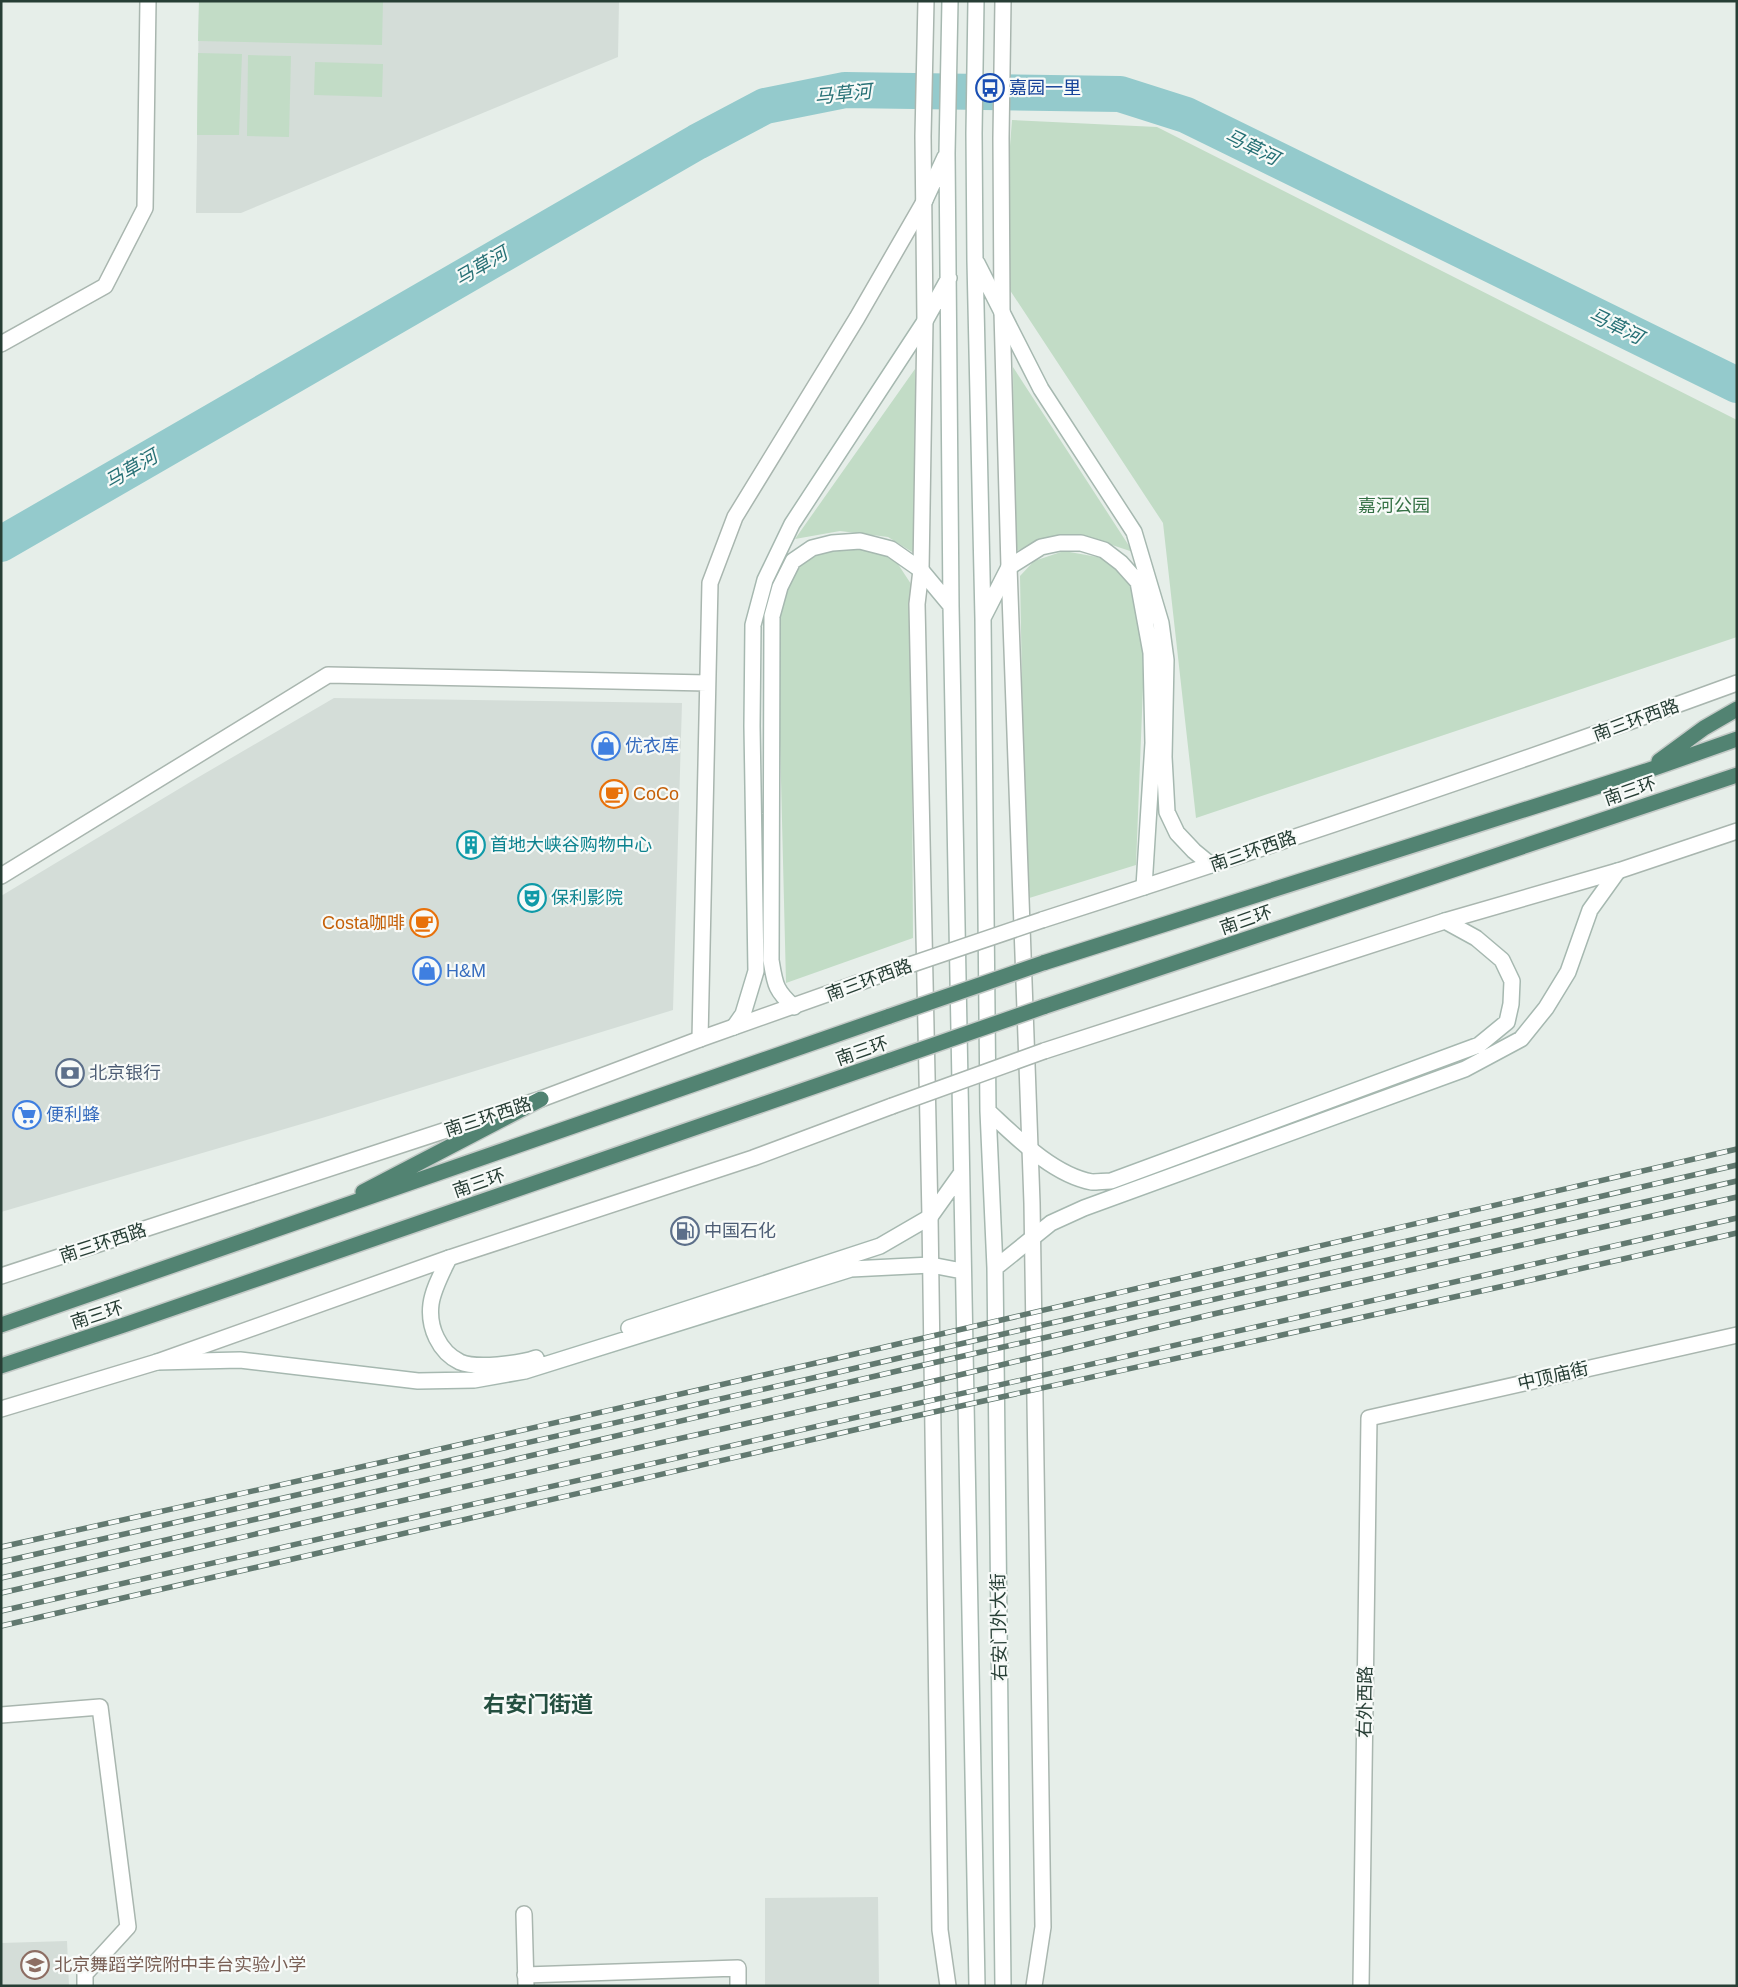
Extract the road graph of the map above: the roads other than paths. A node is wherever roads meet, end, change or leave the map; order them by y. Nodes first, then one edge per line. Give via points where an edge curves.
1 (148, 1) edge
2 (926, 1) edge
3 (950, 1) edge
4 (976, 1) edge
5 (1003, 1) edge
6 (947, 153) junction
7 (925, 200) junction
8 (975, 261) junction
9 (949, 277) junction
10 (1002, 312) junction
11 (925, 321) junction
12 (1, 344) edge
13 (1009, 567) junction
14 (921, 570) junction
15 (951, 606) junction
16 (983, 619) junction
17 (707, 683) junction
18 (1737, 683) edge
19 (1737, 709) edge
20 (1737, 739) edge
21 (1646, 771) junction
22 (1737, 775) edge
23 (1737, 831) edge
24 (1211, 865) junction
25 (1618, 871) junction
26 (1, 876) edge
27 (1144, 887) junction
28 (1445, 921) junction
29 (794, 1006) junction
30 (734, 1027) junction
31 (700, 1039) junction
32 (542, 1099) junction
33 (988, 1111) junction
34 (1030, 1150) junction
35 (960, 1175) junction
36 (316, 1216) junction
37 (930, 1217) junction
38 (1033, 1239) junction
39 (449, 1258) junction
40 (931, 1265) junction
41 (995, 1268) junction
42 (962, 1271) junction
43 (1, 1276) edge
44 (106, 1289) junction
45 (1, 1315) edge
46 (1, 1326) edge
47 (1737, 1334) edge
48 (157, 1362) junction
49 (1, 1366) edge
50 (1, 1409) edge
51 (1369, 1418) joint
52 (1, 1715) edge
53 (524, 1914) dead end
54 (526, 1980) edge
55 (84, 1986) edge
56 (738, 1986) edge
57 (948, 1986) edge
58 (977, 1986) edge
59 (1003, 1986) edge
60 (1034, 1986) edge
61 (1361, 1986) edge

1 - 12 street via 145,208 105,286
2 - 7 street
3 - 6 street, 右安门外大街
4 - 8 street, 右安门外大街
5 - 10 street
6 - 7 street
6 - 9 street, 右安门外大街
7 - 11 street
7 - 17 street via 735,517 710,583
8 - 10 street
8 - 16 street, 右安门外大街
9 - 11 street
9 - 15 street, 右安门外大街
10 - 13 street
10 - 24 street via 1041,389 1134,532 1161,623 1166,660 1164,757 1167,812 1177,833
11 - 14 street
11 - 30 street via 792,524 765,580 753,625 756,971 743,1014
13 - 16 street
13 - 27 street via 1041,547 1081,543 1104,550 1138,582 1151,663 1153,743
13 - 34 street
14 - 15 street
14 - 29 street via 891,550 860,541 832,544 812,548 794,561 780,587 772,626 771,960 775,985
14 - 37 street via 917,604
15 - 35 street, 右安门外大街
16 - 33 street, 右安门外大街
17 - 26 street via 328,675
17 - 31 street
18 - 24 street, 南三环西路 via 1540,754
19 - 21 highway via 1704,728
20 - 21 highway, 南三环
21 - 36 highway, 南三环, bridge via 1043,964
22 - 49 highway, 南三环, bridge via 1043,1007
23 - 25 street
24 - 27 street, 南三环西路
25 - 28 street
25 - 38 street via 1590,910 1568,972 1521,1040 1466,1069 1084,1208 1051,1223
27 - 29 street, 南三环西路, bridge
28 - 34 street via 1476,938 1502,960 1512,981 1507,1022 1479,1045 1111,1181 1092,1182 1062,1171
28 - 39 street, bridge via 1044,1051 753,1158
29 - 30 street, 南三环西路
30 - 31 street, 南三环西路
31 - 32 street, 南三环西路
32 - 36 highway
32 - 43 street, 南三环西路
33 - 34 street
33 - 41 street, 右安门外大街
34 - 38 street
35 - 37 street
35 - 42 street, 右安门外大街
36 - 44 highway, 南三环
37 - 39 street via 880,1246 529,1360 491,1366 462,1362 446,1352 430,1325 430,1304
37 - 40 street
38 - 41 street
38 - 60 street via 1043,1927
39 - 48 street
40 - 42 street
40 - 48 street via 852,1269 525,1371 474,1380 418,1381 240,1360
40 - 57 street via 940,1930
41 - 59 street, 右安门外大街
42 - 58 street, 右安门外大街
44 - 45 highway
44 - 46 highway, 南三环
47 - 51 street, 中顶庙街
48 - 50 street
51 - 61 street, 右外西路
52 - 55 street via 100,1707 128,1927 85,1974
53 - 54 street
54 - 56 street via 738,1968

